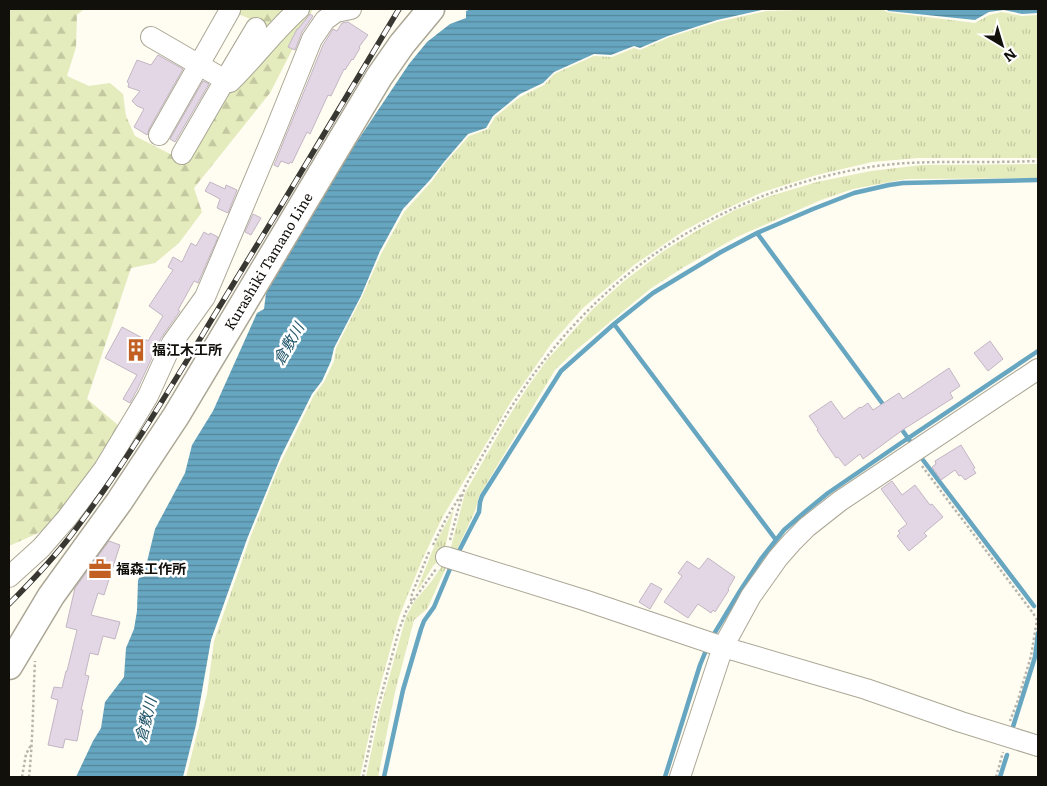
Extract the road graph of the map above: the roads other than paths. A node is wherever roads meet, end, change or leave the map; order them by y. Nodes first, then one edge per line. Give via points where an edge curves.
1 (299, 9) edge
2 (431, 9) edge
3 (230, 10) dead end
4 (335, 11) edge
5 (256, 28) dead end
6 (151, 37) dead end
7 (199, 65) junction
8 (225, 80) junction
9 (159, 135) dead end
10 (182, 154) dead end
11 (1038, 369) edge
12 (452, 559) road end
13 (9, 577) edge
14 (714, 644) junction
15 (9, 666) edge
16 (1038, 746) edge
17 (680, 777) edge

1 - 8 street via 242,71 230,82
2 - 15 main road, Kurashiki Tamano Line via 379,77 176,416 51,596
3 - 7 street
4 - 13 street via 312,39 206,297 172,342 148,396 104,468 41,548
5 - 8 street
6 - 7 street
7 - 8 street
7 - 9 street
8 - 10 street
11 - 14 street via 840,501 813,523 778,558
12 - 14 street
14 - 16 street via 1008,731
14 - 17 street

